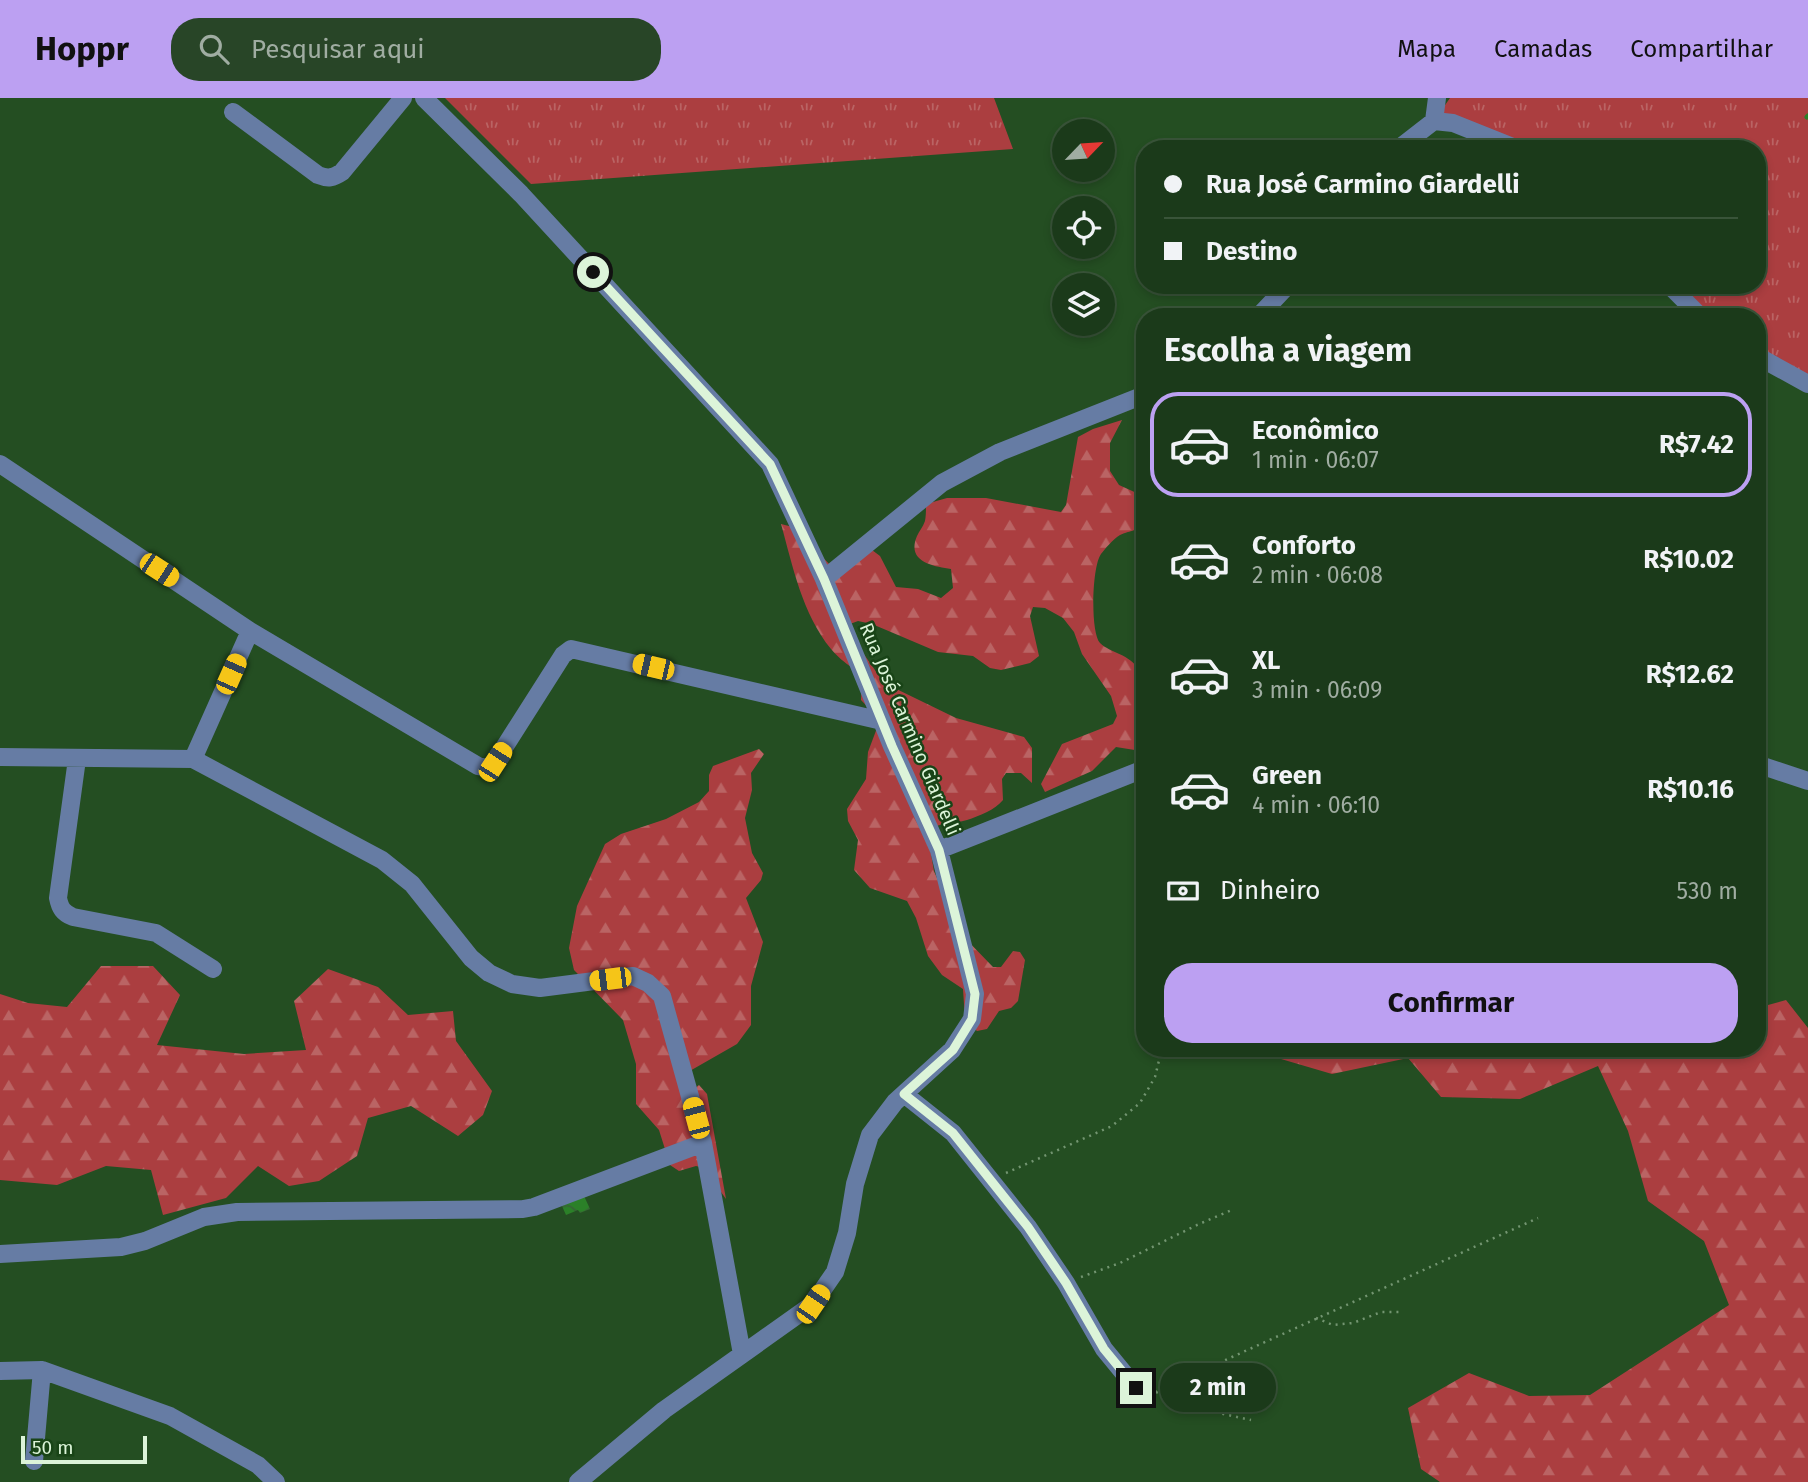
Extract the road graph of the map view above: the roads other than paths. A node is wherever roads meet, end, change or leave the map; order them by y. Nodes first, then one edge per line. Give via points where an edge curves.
1 (403, 98) edge
2 (424, 98) edge
3 (1437, 98) edge
4 (233, 112) dead end
5 (1434, 121) junction
6 (1410, 140) edge
7 (1496, 140) edge
8 (1280, 294) edge
9 (1678, 294) edge
10 (1266, 308) edge
11 (1692, 308) edge
12 (1766, 361) edge
13 (1808, 384) edge
14 (1136, 398) edge
15 (0, 464) edge
16 (824, 579) junction
17 (250, 631) junction
18 (882, 721) junction
19 (0, 757) edge
20 (76, 759) junction
21 (193, 759) junction
22 (1766, 767) edge
23 (1136, 772) edge
24 (1808, 781) edge
25 (939, 850) junction
26 (213, 969) dead end
27 (904, 1094) junction
28 (703, 1143) junction
29 (0, 1254) edge
30 (742, 1354) junction
31 (42, 1370) junction
32 (0, 1371) edge
33 (1136, 1388) dead end
34 (34, 1461) dead end
35 (276, 1482) edge
36 (578, 1482) edge

1 - 4 street via 342,172 326,178
2 - 16 street, Rua José Carmino Giardelli via 521,194 770,464
3 - 5 street
5 - 6 street
5 - 7 street via 1453,123
8 - 10 street
9 - 11 street
12 - 13 street
14 - 16 street via 1000,452 943,483
15 - 17 street
16 - 18 street, Rua José Carmino Giardelli
17 - 18 street via 484,768 495,762 571,649
17 - 21 street
18 - 25 street, Rua José Carmino Giardelli
19 - 20 street
20 - 21 street
20 - 26 street via 60,906 73,917 156,933
21 - 28 street via 382,860 412,884 471,958 500,979 540,988 633,976 648,983 662,996
22 - 24 street
23 - 25 street
25 - 27 street, Rua José Carmino Giardelli via 975,994 972,1019 953,1050
27 - 30 street, Rua José Carmino Giardelli via 870,1135 835,1272 813,1304
27 - 33 street via 953,1133 1028,1227 1104,1349
28 - 29 street via 523,1209 237,1212 204,1217 121,1247
28 - 30 street
30 - 36 street, Rua José Carmino Giardelli via 663,1410
31 - 32 street
31 - 34 street
31 - 35 street via 170,1416 258,1465

